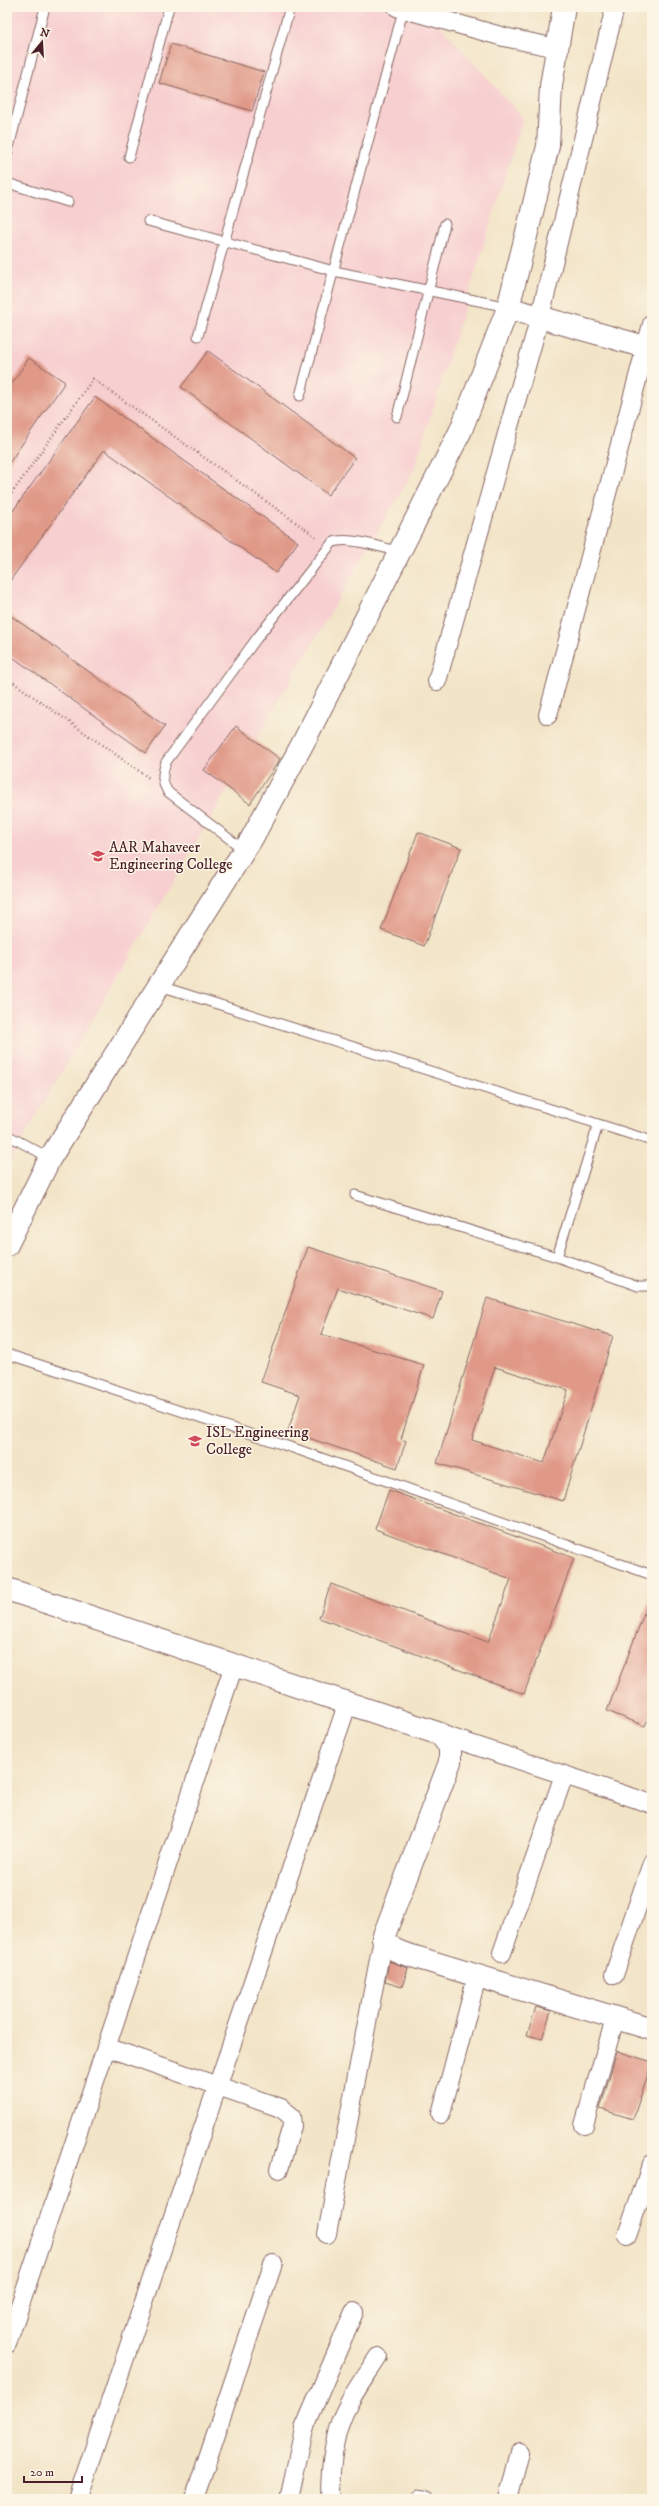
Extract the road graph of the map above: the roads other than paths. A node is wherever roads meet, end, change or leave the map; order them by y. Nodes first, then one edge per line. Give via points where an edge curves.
1 (45, 7) edge
2 (169, 7) edge
3 (290, 7) edge
4 (564, 7) edge
5 (615, 7) edge
6 (402, 8) edge
7 (557, 48) junction
8 (7, 155) edge
9 (129, 157) dead end
10 (7, 183) edge
11 (68, 202) dead end
12 (148, 221) dead end
13 (445, 224) dead end
14 (225, 240) junction
15 (334, 271) junction
16 (430, 292) junction
17 (508, 308) junction
18 (540, 317) junction
19 (652, 324) edge
20 (198, 336) dead end
21 (649, 348) edge
22 (300, 396) dead end
23 (397, 417) dead end
24 (399, 552) junction
25 (437, 681) dead end
26 (548, 715) dead end
27 (244, 850) junction
28 (160, 986) junction
29 (598, 1125) junction
30 (7, 1135) edge
31 (652, 1141) edge
32 (50, 1158) junction
33 (355, 1195) dead end
34 (7, 1245) edge
35 (557, 1257) junction
36 (652, 1284) edge
37 (7, 1354) edge
38 (652, 1575) edge
39 (7, 1589) edge
40 (234, 1665) junction
41 (348, 1702) junction
42 (440, 1734) junction
43 (564, 1775) junction
44 (652, 1804) edge
45 (652, 1863) edge
46 (383, 1938) junction
47 (502, 1953) dead end
48 (614, 1975) dead end
49 (477, 1976) junction
50 (615, 2019) junction
51 (652, 2029) edge
52 (106, 2046) junction
53 (217, 2086) junction
54 (441, 2114) dead end
55 (584, 2125) dead end
56 (652, 2164) edge
57 (279, 2169) dead end
58 (328, 2234) dead end
59 (627, 2235) dead end
60 (273, 2264) dead end
61 (354, 2312) dead end
62 (7, 2344) edge
63 (378, 2357) dead end
64 (520, 2452) dead end
65 (77, 2499) edge
66 (194, 2499) edge
67 (289, 2499) edge
68 (330, 2499) edge
69 (508, 2499) edge

1 - 8 lane
2 - 9 lane
3 - 14 lane
4 - 7 street
5 - 18 street
6 - 7 street via 504,37
6 - 15 lane
7 - 17 street via 551,86 548,146
10 - 11 lane
12 - 14 lane
13 - 16 lane
14 - 15 lane
14 - 20 lane
15 - 16 lane
15 - 22 lane
16 - 17 lane
16 - 23 lane
17 - 18 street
17 - 24 street via 461,430
18 - 21 street
18 - 25 street
19 - 21 street
21 - 26 street
24 - 27 street via 304,741
24 - 27 lane via 344,540 336,541 329,546 257,638 166,762 162,774 163,784 173,795
27 - 28 street
28 - 29 lane
28 - 32 street
29 - 31 lane
29 - 35 lane
30 - 32 lane
32 - 34 street
33 - 35 lane
35 - 36 lane via 638,1286
37 - 38 lane via 296,1449
39 - 40 street
40 - 41 street
40 - 52 street
41 - 42 street
41 - 53 street
42 - 43 street
42 - 46 street via 450,1747 450,1762
43 - 44 street
43 - 47 street
45 - 48 street
46 - 49 street via 393,1949 402,1953
46 - 58 street
49 - 50 street
49 - 54 street
50 - 51 street
50 - 55 street
52 - 53 street
52 - 62 street
53 - 57 street via 281,2108 291,2116 292,2126
53 - 65 street
56 - 59 street
60 - 66 street
61 - 67 street via 304,2429
63 - 68 street via 347,2405 338,2432 331,2470
64 - 69 street

